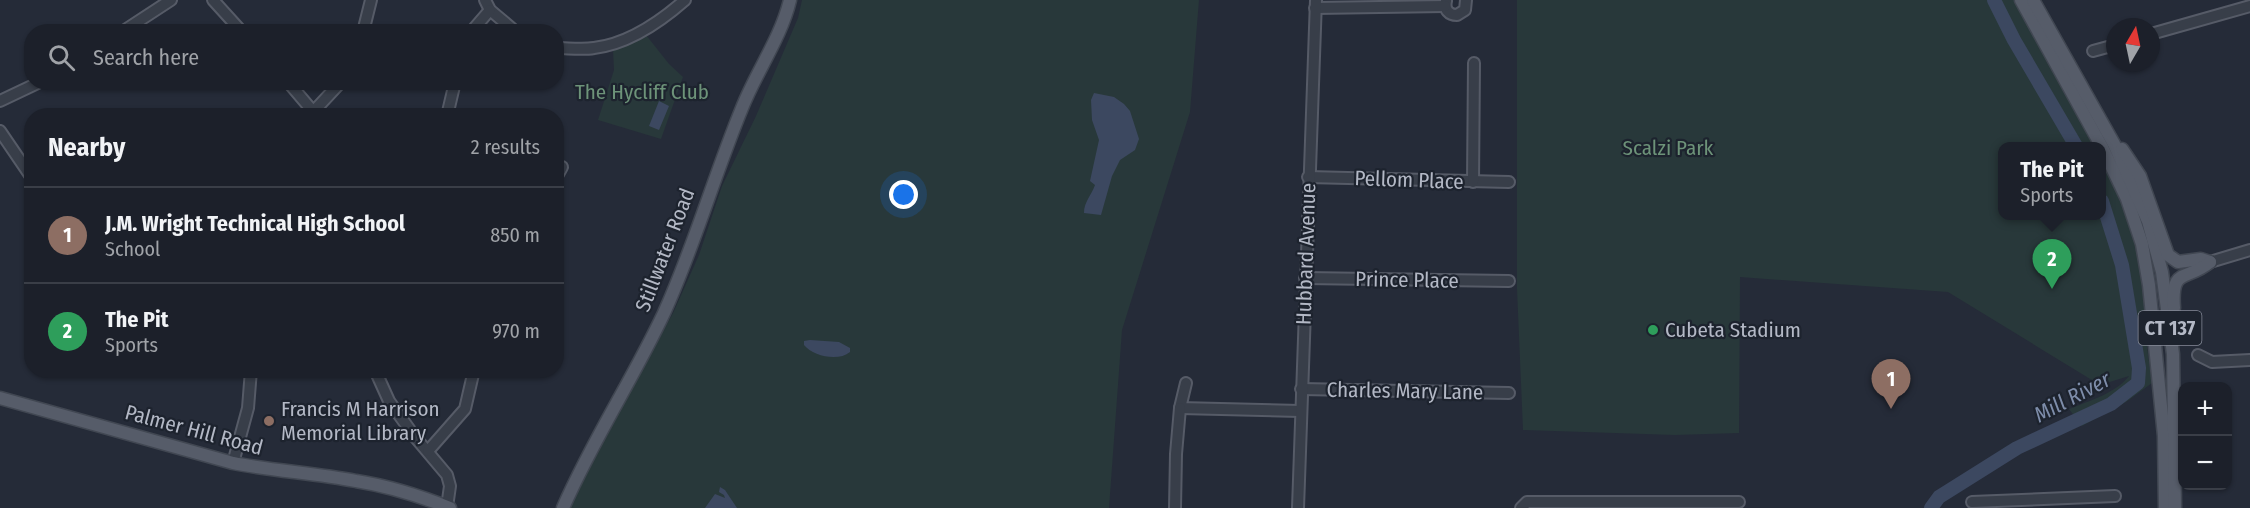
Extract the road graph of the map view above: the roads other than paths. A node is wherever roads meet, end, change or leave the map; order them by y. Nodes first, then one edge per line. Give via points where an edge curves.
1 (171, 0) edge
2 (213, 0) edge
3 (371, 0) edge
4 (685, 0) edge
5 (790, 0) edge
6 (1466, 0) edge
7 (2021, 0) edge
8 (2033, 0) edge
9 (1446, 3) edge
10 (1316, 4) edge
11 (487, 5) edge
12 (2250, 6) edge
13 (134, 24) edge
14 (235, 24) edge
15 (365, 24) edge
16 (476, 24) edge
17 (507, 24) edge
18 (2160, 31) edge
19 (2106, 47) edge
20 (564, 48) edge
21 (2093, 51) dead end
22 (1474, 63) dead end
23 (24, 90) edge
24 (294, 90) edge
25 (334, 90) edge
26 (453, 90) edge
27 (0, 101) edge
28 (308, 108) edge
29 (317, 108) edge
30 (449, 108) edge
31 (0, 131) edge
32 (2099, 142) edge
33 (2114, 144) junction
34 (2106, 155) edge
35 (24, 166) edge
36 (1308, 177) junction
37 (1473, 182) junction
38 (1509, 182) dead end
39 (2250, 250) edge
40 (2210, 261) junction
41 (1305, 278) junction
42 (1509, 281) dead end
43 (2173, 354) junction
44 (2198, 355) dead end
45 (2250, 360) edge
46 (250, 378) edge
47 (379, 378) edge
48 (472, 378) edge
49 (1186, 383) dead end
50 (1301, 389) junction
51 (1509, 393) dead end
52 (0, 398) edge
53 (1180, 408) junction
54 (1300, 411) junction
55 (2175, 429) junction
56 (2164, 439) junction
57 (428, 451) junction
58 (233, 463) junction
59 (2115, 496) dead end
60 (1739, 502) dead end
61 (1972, 502) dead end
62 (2022, 504) edge
63 (1600, 505) edge
64 (1710, 505) edge
65 (448, 507) edge
66 (563, 508) edge
67 (1175, 508) edge
68 (1298, 508) edge
69 (1521, 508) edge
70 (2165, 508) edge
71 (2175, 508) edge

1 - 13 street
2 - 14 street
3 - 15 street
4 - 20 street via 633,36 595,48
5 - 66 main road, Stillwater Road via 732,132 662,317
6 - 9 street via 1465,10 1458,15 1449,12
7 - 32 main road, CT 137
8 - 33 main road, CT 137
9 - 10 street
10 - 36 street, Hubbard Avenue
11 - 16 street
11 - 17 street
12 - 18 street
19 - 21 street
22 - 37 street
23 - 27 street
24 - 28 street
25 - 29 street
26 - 30 street
31 - 35 street
33 - 40 main road via 2124,150 2140,176 2168,255 2178,262
33 - 43 main road, CT 137 via 2148,221 2162,272
34 - 56 main road, CT 137 via 2127,199 2142,244
36 - 37 street, Pellom Place
36 - 41 street, Hubbard Avenue
37 - 38 street, Pellom Place
39 - 40 street
40 - 43 main road via 2182,275 2174,284 2177,339
41 - 42 street, Prince Place
41 - 50 street, Hubbard Avenue
43 - 55 main road, CT 137
44 - 45 street via 2212,362
46 - 58 street via 248,408
47 - 57 street via 389,401
48 - 57 street via 465,409
49 - 53 street
50 - 51 street, Charles Mary Lane
50 - 54 street, Hubbard Avenue
52 - 58 main road, Palmer Hill Road
53 - 54 street
53 - 67 street
54 - 68 street, Hubbard Avenue
55 - 56 main road
55 - 71 main road, CT 137
56 - 70 main road, CT 137
57 - 65 street via 450,481
58 - 65 main road, Palmer Hill Road via 381,485
59 - 62 street
60 - 64 street
61 - 62 street
63 - 64 street
63 - 69 street via 1527,502

